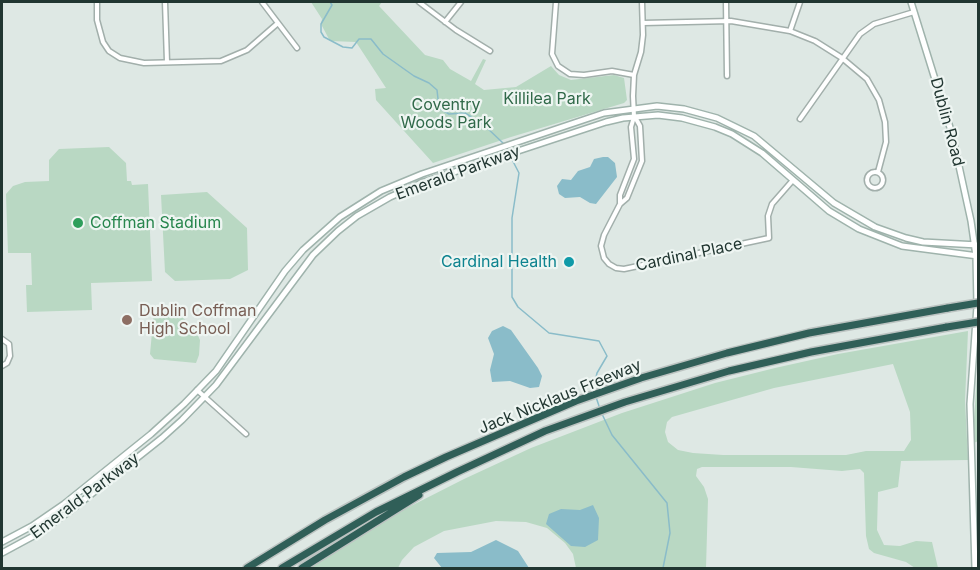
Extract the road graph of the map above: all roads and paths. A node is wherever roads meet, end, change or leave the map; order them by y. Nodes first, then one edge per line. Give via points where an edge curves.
1 (97, 2) edge
2 (165, 2) edge
3 (262, 2) edge
4 (419, 2) edge
5 (461, 2) edge
6 (556, 2) edge
7 (642, 2) edge
8 (726, 2) edge
9 (800, 2) edge
10 (911, 2) edge
11 (914, 12) junction
12 (726, 21) junction
13 (445, 22) junction
14 (643, 22) junction
15 (278, 23) junction
16 (790, 30) junction
17 (297, 48) dead end
18 (490, 51) dead end
19 (842, 58) junction
20 (167, 62) junction
21 (634, 75) junction
22 (727, 76) dead end
23 (634, 108) junction
24 (634, 117) junction
25 (800, 119) dead end
26 (878, 172) junction
27 (793, 180) junction
28 (620, 204) junction
29 (977, 245) edge
30 (977, 256) edge
31 (978, 303) edge
32 (978, 322) edge
33 (2, 339) edge
34 (2, 366) edge
35 (197, 390) junction
36 (205, 397) junction
37 (246, 434) dead end
38 (436, 482) junction
39 (2, 543) edge
40 (2, 553) edge
41 (246, 568) edge
42 (282, 568) edge
43 (302, 568) edge
44 (975, 568) edge

1 - 20 street via 97,20 109,51 120,58 144,63
2 - 20 street
3 - 15 street
4 - 13 street
5 - 13 street
6 - 21 street via 552,54 558,66 570,74 612,71
7 - 14 street
8 - 12 street
9 - 16 street
10 - 11 main road, Dublin Road
11 - 19 street via 869,27
11 - 29 main road, Dublin Road via 952,134
12 - 14 street
12 - 16 street
12 - 22 street
13 - 18 street
14 - 21 street via 641,52
15 - 17 street
15 - 20 street via 247,50 221,61
16 - 19 street
19 - 25 street
19 - 26 street via 867,79 879,100 886,142
21 - 23 street
23 - 24 street
23 - 29 main road, Emerald Parkway via 677,108 717,118 754,136 834,203 864,221 906,238
23 - 35 main road, Emerald Parkway via 604,113 522,140 394,185 363,201 303,250 216,371
24 - 27 main road, Emerald Parkway via 669,116 716,127 749,144
24 - 28 street, Cardinal Place via 634,159
24 - 28 street, Cardinal Place via 640,126 642,161 627,198
24 - 36 main road, Emerald Parkway via 606,122 424,182 365,210 313,255
26 - 26 street via 868,176 872,188 883,183
27 - 28 street, Cardinal Place via 772,204 769,238 624,269 609,264 601,246
27 - 30 main road, Emerald Parkway via 837,216 879,239 918,249
29 - 30 main road, Dublin Road
30 - 44 main road, Dublin Road via 970,395
31 - 41 highway, Jack Nicklaus Freeway, bridge via 809,333 695,362 576,401 404,477
32 - 38 highway, Jack Nicklaus Freeway, bridge via 729,371 625,402 545,432
33 - 34 street via 9,344 10,356
35 - 36 street
35 - 39 main road, Emerald Parkway via 151,434 64,504
36 - 37 street
36 - 40 main road, Emerald Parkway via 162,438 70,511
38 - 42 highway, Jack Nicklaus Freeway via 376,512
38 - 43 highway

